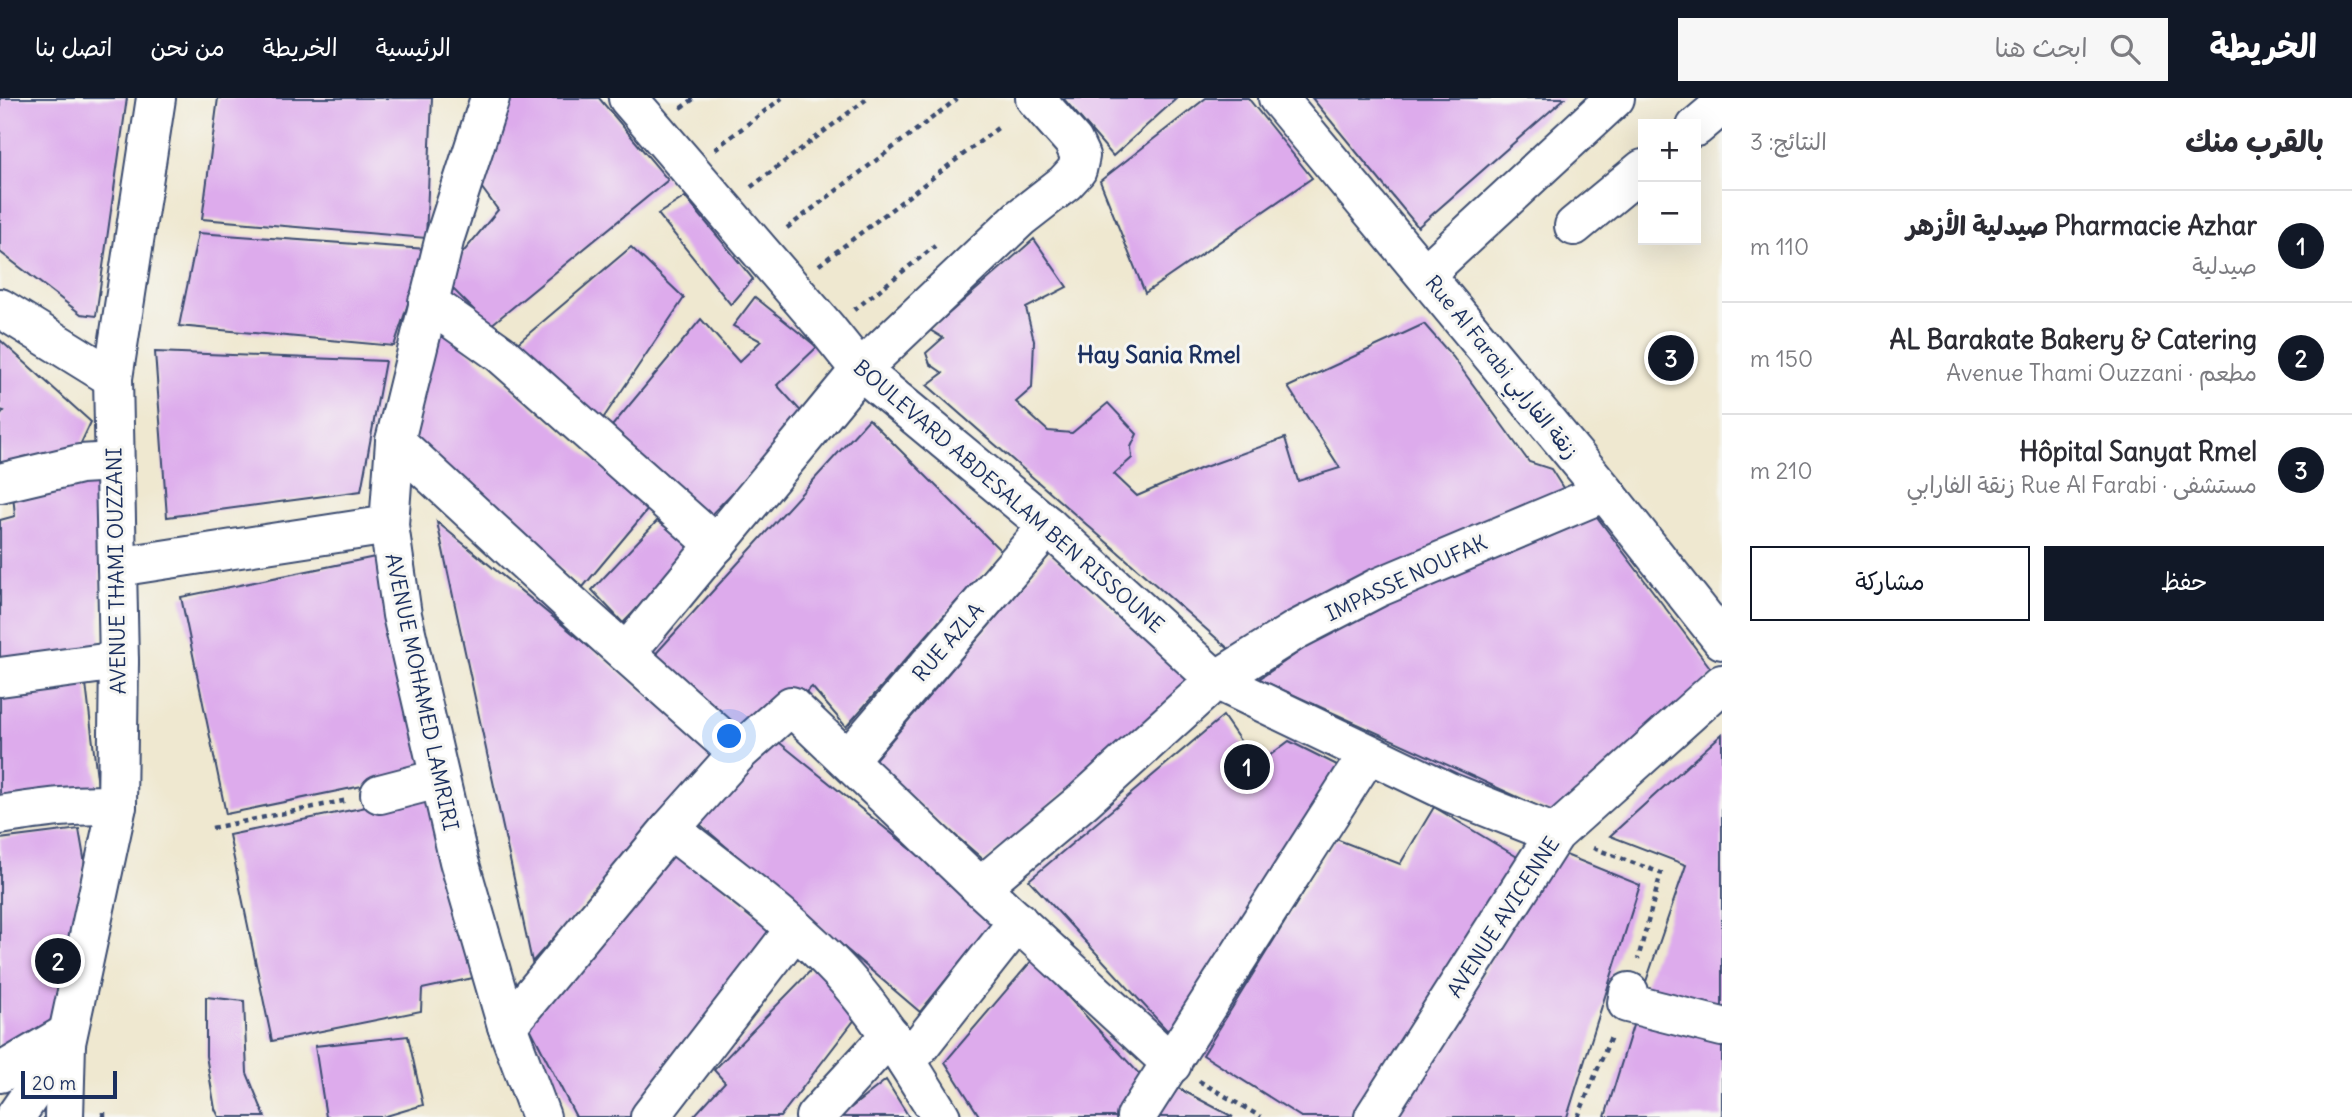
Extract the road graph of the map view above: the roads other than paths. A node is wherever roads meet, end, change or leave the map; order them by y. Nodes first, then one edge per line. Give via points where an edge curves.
1 (156, 98) edge
2 (490, 98) edge
3 (628, 98) edge
4 (1035, 98) edge
5 (1278, 98) edge
6 (1615, 98) edge
7 (1722, 105) edge
8 (1701, 123) edge
9 (1638, 173) edge
10 (1574, 226) dead end
11 (1425, 274) junction
12 (428, 302) junction
13 (0, 308) edge
14 (860, 370) junction
15 (113, 378) junction
16 (395, 442) junction
17 (114, 461) junction
18 (0, 483) edge
19 (1605, 492) junction
20 (389, 525) junction
21 (1048, 526) junction
22 (716, 545) junction
23 (117, 567) junction
24 (1722, 640) edge
25 (626, 653) junction
26 (119, 662) junction
27 (0, 677) edge
28 (1216, 680) junction
29 (1722, 684) edge
30 (738, 753) junction
31 (1368, 754) junction
32 (848, 759) junction
33 (438, 779) junction
34 (380, 794) road end
35 (117, 806) junction
36 (0, 815) edge
37 (670, 829) junction
38 (1555, 834) junction
39 (980, 887) junction
40 (1018, 920) junction
41 (795, 929) junction
42 (1629, 992) road end
43 (508, 1026) junction
44 (1722, 1027) edge
45 (67, 1037) junction
46 (898, 1048) junction
47 (1172, 1064) junction
48 (0, 1073) edge
49 (15, 1117) edge
50 (64, 1117) edge
51 (541, 1117) edge
52 (650, 1117) edge
53 (816, 1117) edge
54 (941, 1117) edge
55 (1136, 1117) edge
56 (1374, 1117) edge

1 - 15 street, AVENUE THAMI OUZZANI
2 - 12 street, AVENUE MOHAMED LAMRIRI
3 - 14 street, BOULEVARD ABDESALAM BEN RISSOUNE
4 - 14 street via 1073,141 1080,156 1077,170
5 - 11 street, Rue Al Farabi زنقة الفارابي
6 - 11 street
7 - 8 street
9 - 10 street
11 - 19 street, Rue Al Farabi زنقة الفارابي
12 - 16 street, AVENUE MOHAMED LAMRIRI
12 - 22 street via 501,354
13 - 15 street
14 - 21 street, BOULEVARD ABDESALAM BEN RISSOUNE
14 - 22 street
15 - 17 street, AVENUE THAMI OUZZANI
16 - 20 street, AVENUE MOHAMED LAMRIRI
16 - 25 street
17 - 18 street
17 - 23 street, AVENUE THAMI OUZZANI
19 - 24 street, Rue Al Farabi زنقة الفارابي
19 - 28 street, IMPASSE NOUFAK via 1377,588
20 - 23 street
20 - 33 street, AVENUE MOHAMED LAMRIRI via 402,615
21 - 28 street, BOULEVARD ABDESALAM BEN RISSOUNE
21 - 32 street, RUE AZLA
22 - 25 street
23 - 26 street, AVENUE THAMI OUZZANI
25 - 30 street
26 - 27 street
26 - 35 street, AVENUE THAMI OUZZANI
28 - 31 street, BOULEVARD ABDESALAM BEN RISSOUNE
28 - 39 street, IMPASSE NOUFAK
29 - 38 street, AVENUE AVICENNE
30 - 32 street via 791,706
30 - 37 street
31 - 38 street, BOULEVARD ABDESALAM BEN RISSOUNE
31 - 47 street
32 - 39 street
33 - 34 street
33 - 43 street, AVENUE MOHAMED LAMRIRI
35 - 36 street via 42,808
35 - 45 street, AVENUE THAMI OUZZANI
37 - 41 street
37 - 43 street
38 - 56 street, AVENUE AVICENNE
39 - 40 street
40 - 46 street
40 - 47 street
41 - 46 street via 840,973
41 - 52 street
42 - 44 street via 1627,1003
43 - 51 street, AVENUE MOHAMED LAMRIRI
45 - 48 street
45 - 49 street, AVENUE THAMI OUZZANI
45 - 50 street, AVENUE THAMI OUZZANI
46 - 53 street
46 - 54 street
47 - 55 street

